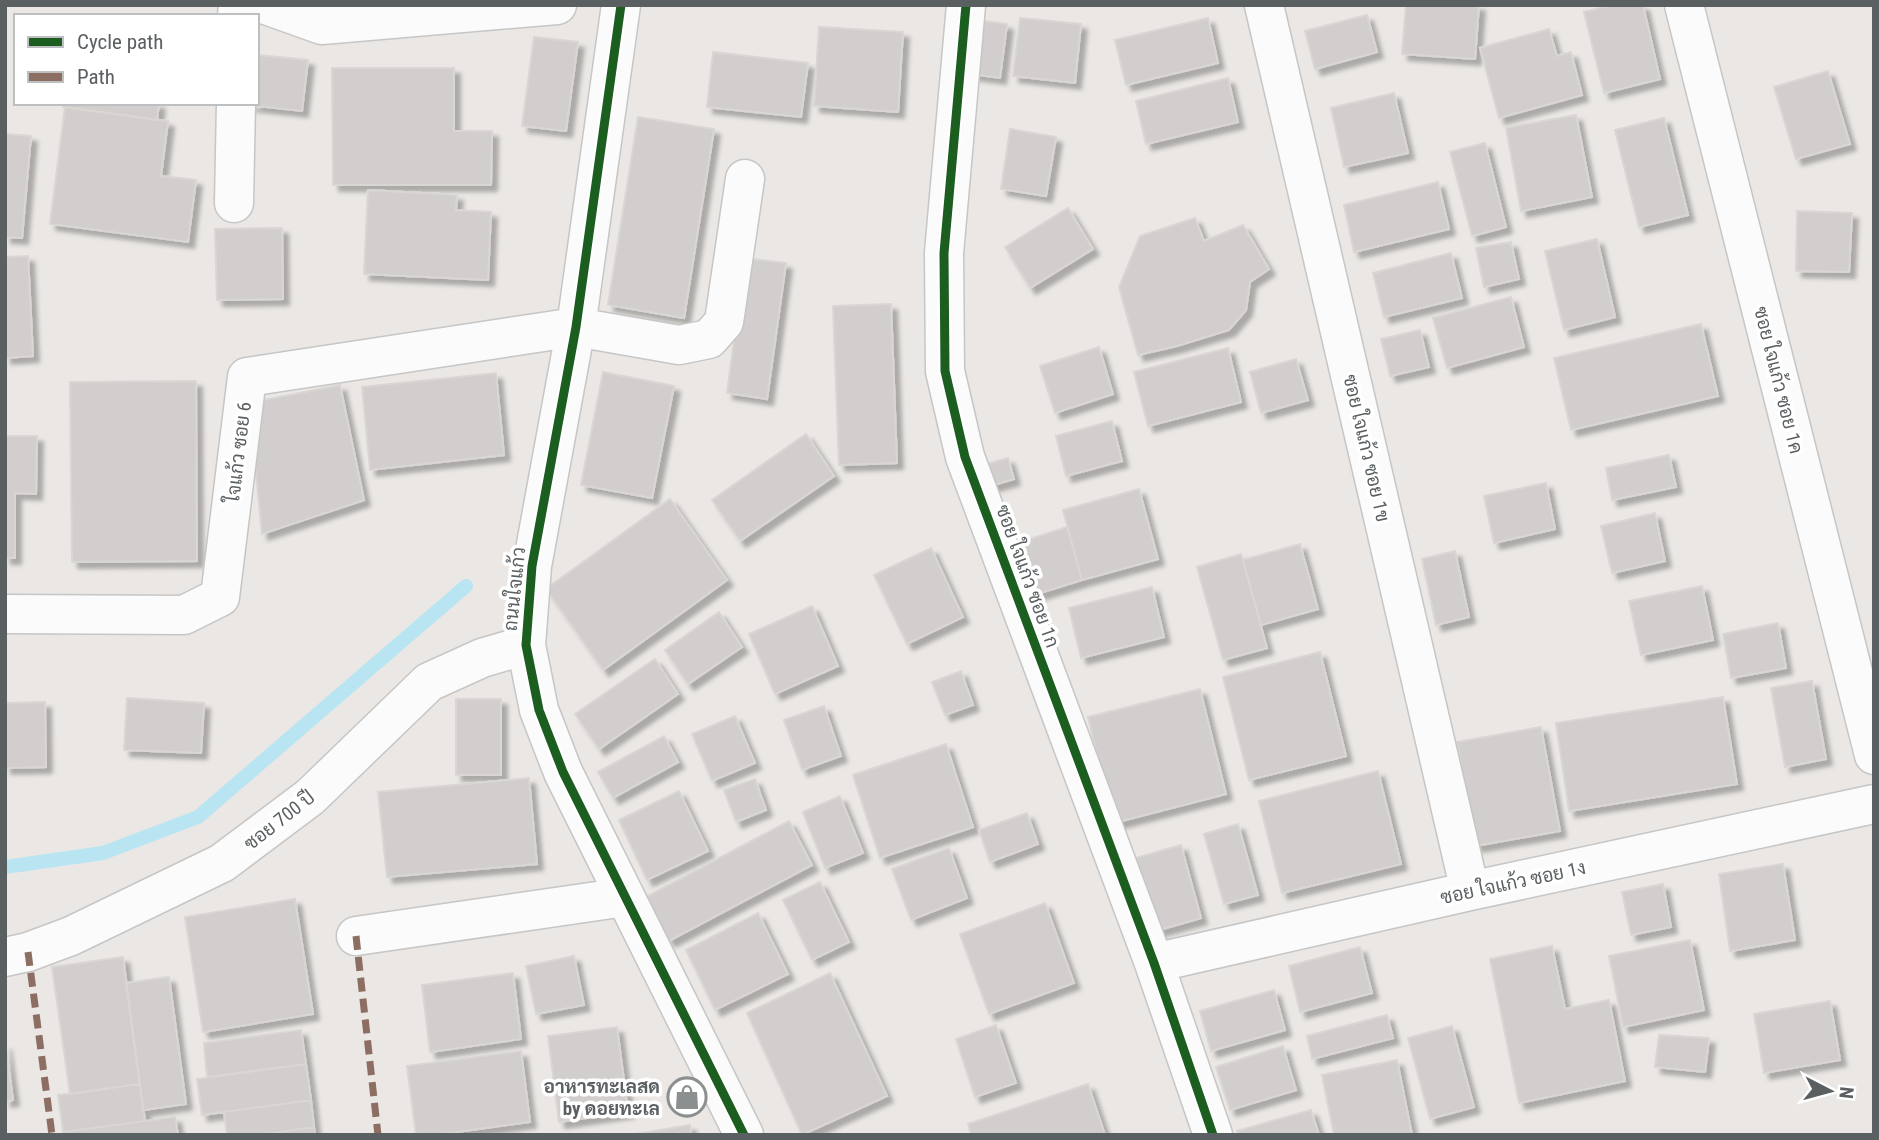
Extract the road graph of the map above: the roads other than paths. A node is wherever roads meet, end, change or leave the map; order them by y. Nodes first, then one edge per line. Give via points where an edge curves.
1 (266, 5) edge
2 (557, 5) edge
3 (621, 5) edge
4 (966, 5) edge
5 (1264, 5) edge
6 (1684, 5) edge
7 (236, 105) edge
8 (745, 179) dead end
9 (234, 203) dead end
10 (576, 327) junction
11 (5, 614) edge
12 (526, 645) junction
13 (1874, 755) edge
14 (1874, 804) edge
15 (1470, 891) junction
16 (625, 897) junction
17 (356, 936) dead end
18 (5, 957) edge
19 (1154, 963) junction
20 (744, 1135) edge
21 (1213, 1135) edge

1 - 2 street via 322,25
3 - 10 street, ถนนใจแก้ว
4 - 19 street, ซอย ใจแก้ว ซอย 1ก via 944,253 944,371 965,457
5 - 15 street, ซอย ใจแก้ว ซอย 1ข
6 - 13 street, ซอย ใจแก้ว ซอย 1ค
7 - 9 street
8 - 10 street via 724,322 709,339 678,345
10 - 11 street, ใจแก้ว ซอย 6 via 247,377 220,597 184,615
10 - 12 street, ถนนใจแก้ว via 532,566
12 - 16 street, ถนนใจแก้ว via 540,710 563,772
12 - 18 street, ซอย 700 ปี via 482,658 429,682 310,797 222,863 71,936
14 - 15 street, ซอย ใจแก้ว ซอย 1ง
15 - 19 street, ซอย ใจแก้ว ซอย 1ง
16 - 17 street
16 - 20 street, ถนนใจแก้ว
19 - 21 street, ซอย ใจแก้ว ซอย 1ก

